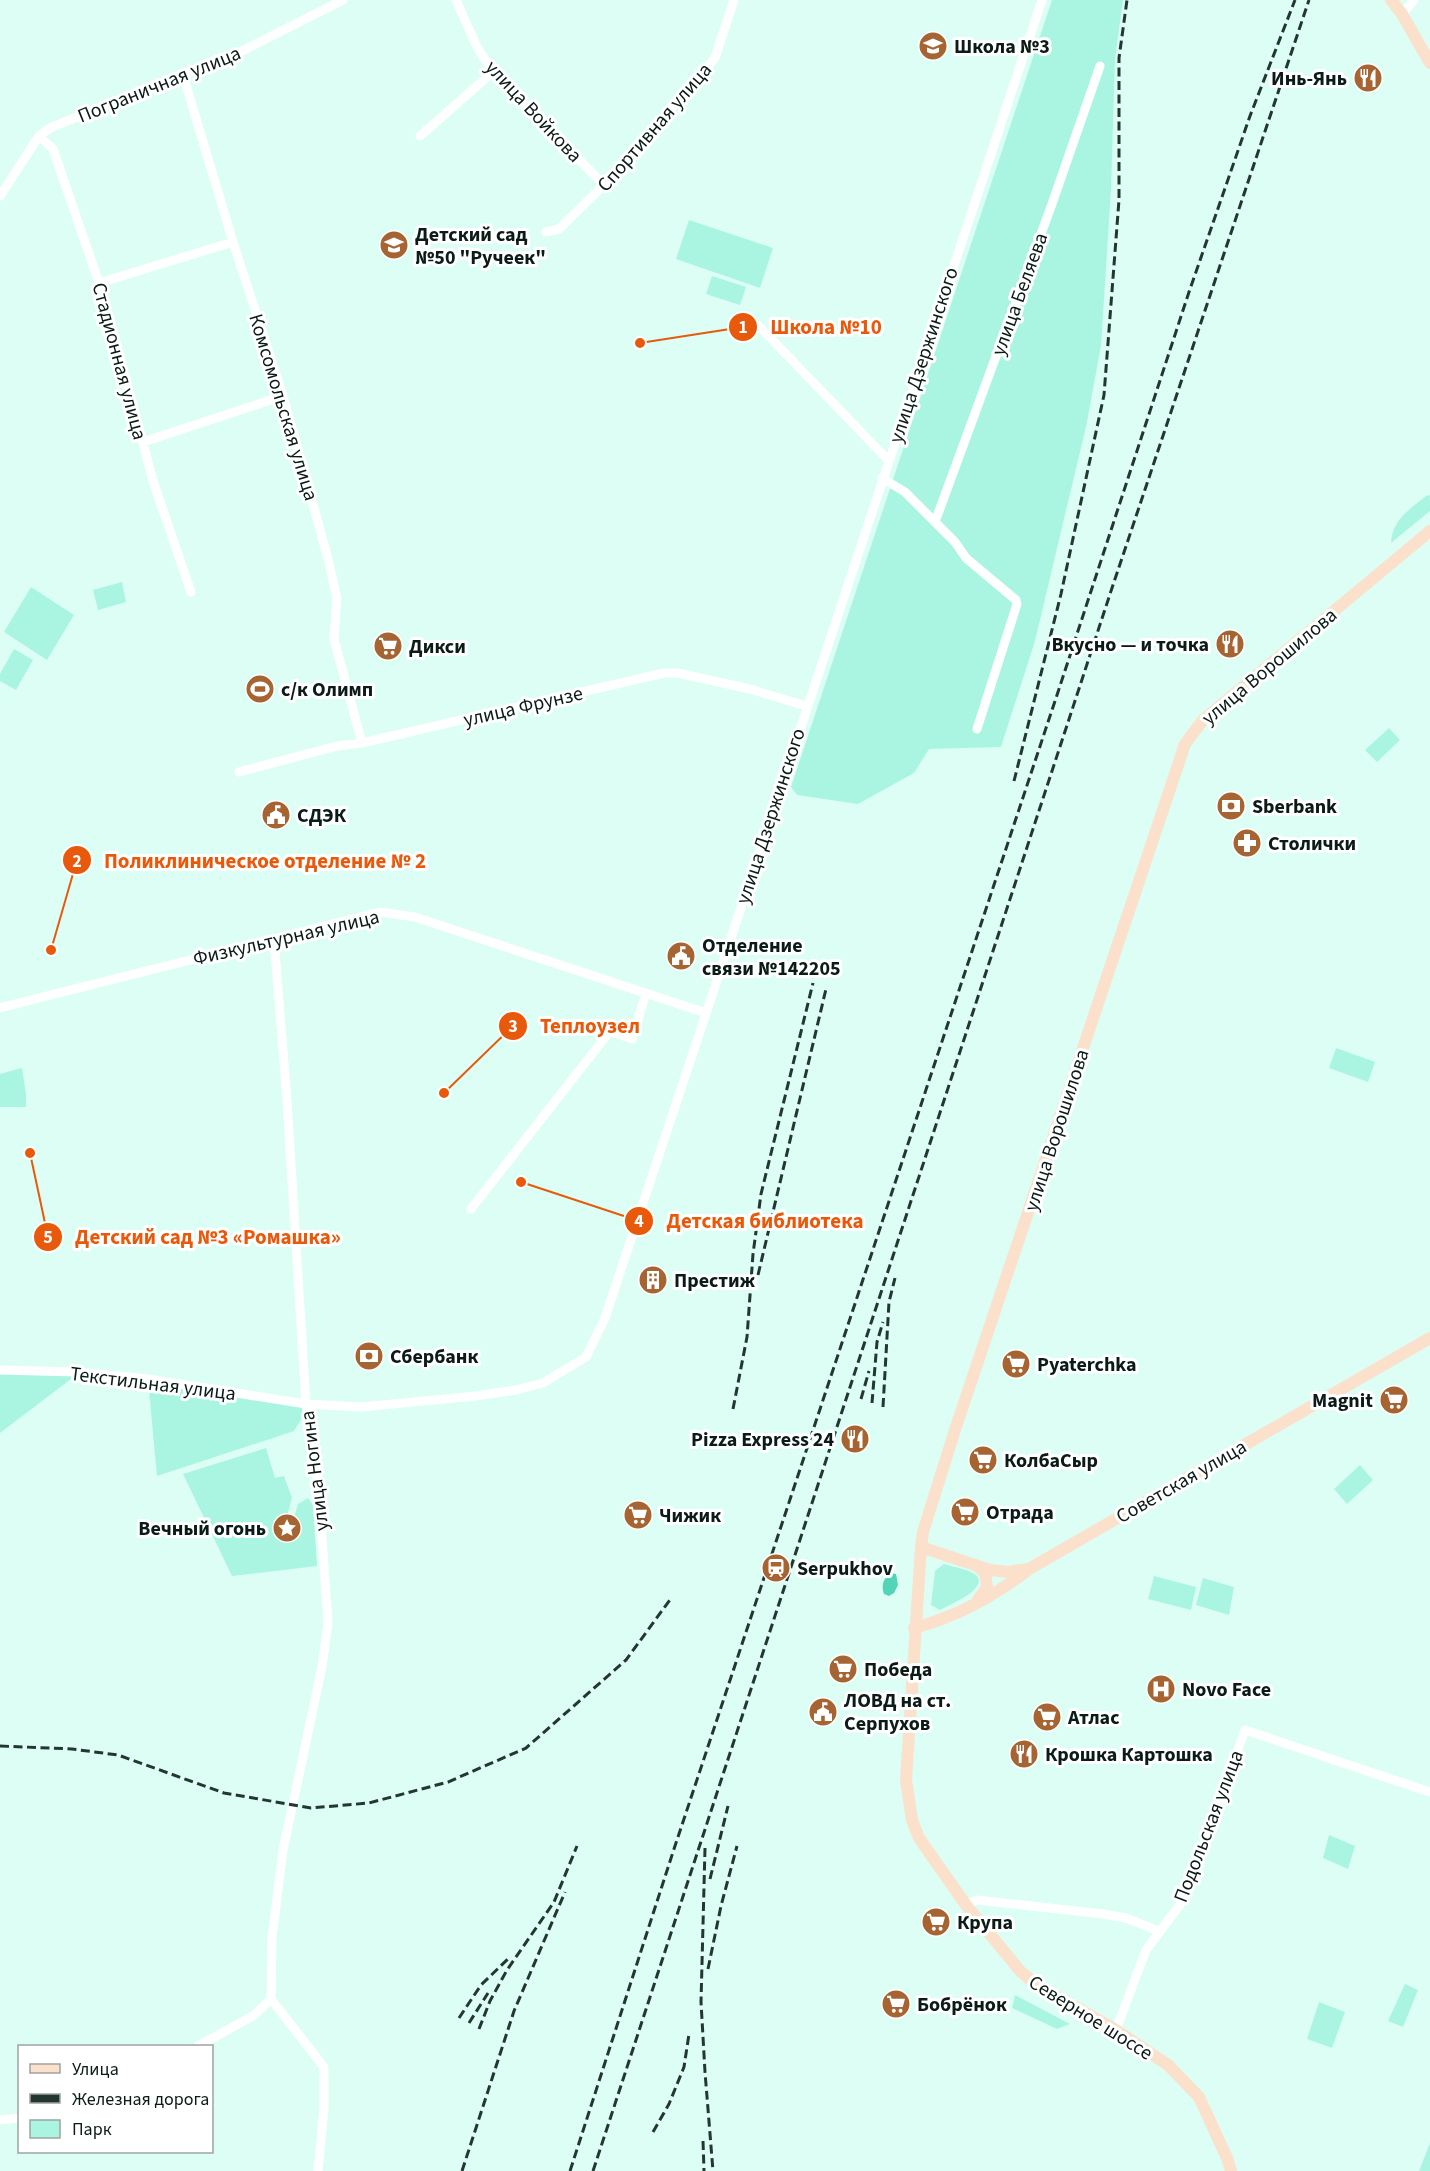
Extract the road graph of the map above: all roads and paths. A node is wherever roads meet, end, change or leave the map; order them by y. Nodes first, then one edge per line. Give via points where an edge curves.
1 (343, 0) edge
2 (456, 0) edge
3 (734, 0) edge
4 (1042, 0) edge
5 (1391, 0) edge
6 (1414, 0) edge
7 (1402, 14) junction
8 (1430, 63) edge
9 (1100, 66) dead end
10 (493, 72) junction
11 (183, 75) junction
12 (39, 136) junction
13 (420, 136) dead end
14 (604, 185) junction
15 (0, 196) edge
16 (546, 232) dead end
17 (233, 242) junction
18 (99, 283) junction
19 (759, 326) dead end
20 (283, 396) junction
21 (143, 442) junction
22 (888, 460) junction
23 (882, 478) junction
24 (936, 522) junction
25 (1430, 531) edge
26 (191, 592) dead end
27 (806, 706) junction
28 (977, 729) dead end
29 (362, 743) junction
30 (239, 772) dead end
31 (274, 939) junction
32 (646, 993) junction
33 (0, 1008) edge
34 (706, 1013) junction
35 (471, 1209) dead end
36 (1430, 1338) edge
37 (0, 1370) edge
38 (306, 1404) junction
39 (921, 1547) junction
40 (977, 1565) junction
41 (1029, 1569) junction
42 (973, 1605) junction
43 (914, 1628) junction
44 (1430, 1792) edge
45 (919, 1838) joint
46 (966, 1905) junction
47 (1159, 1931) junction
48 (271, 1999) junction
49 (1116, 2031) junction
50 (200, 2045) edge
51 (18, 2118) edge
52 (0, 2120) edge
53 (318, 2171) edge
54 (1230, 2171) edge

1 - 11 street, Пограничная улица via 242,51
2 - 10 street, улица Войкова
3 - 14 street, Спортивная улица via 715,58
4 - 22 street, улица Дзержинского
5 - 7 main road
6 - 7 street
7 - 8 main road
9 - 24 street, улица Беляева
10 - 13 street
10 - 14 street, улица Войкова
11 - 12 street, Пограничная улица
11 - 17 street, Комсомольская улица
12 - 15 street
12 - 18 street, Стадионная улица via 53,149
14 - 16 street, Спортивная улица via 559,229
17 - 18 street
17 - 20 street, Комсомольская улица
18 - 21 street, Стадионная улица
19 - 22 street
20 - 21 street
20 - 29 street, Комсомольская улица via 338,598 334,639
21 - 26 street, Стадионная улица
22 - 23 street, улица Дзержинского
23 - 24 street via 905,492
23 - 27 street, улица Дзержинского
24 - 28 street via 966,558 1017,604
25 - 39 main road, улица Ворошилова via 1203,720 1185,744 955,1430
27 - 29 street, улица Фрунзе via 750,689 664,673
27 - 34 street, улица Дзержинского
29 - 30 street, улица Фрунзе
31 - 32 street, Физкультурная улица via 380,912 414,917
31 - 33 street, Физкультурная улица
31 - 38 street, улица Ногина
32 - 34 street, Физкультурная улица
32 - 35 street via 632,1039 610,1031
34 - 38 street, улица Дзержинского via 605,1317 586,1357 543,1383 516,1390 361,1407
36 - 41 main road, Советская улица
37 - 38 street, Текстильная улица via 148,1379
38 - 48 street, улица Ногина via 318,1482 328,1623 283,1850 272,1938
39 - 40 main road, Советская улица
39 - 43 main road, улица Ворошилова
40 - 41 main road, Советская улица via 999,1572
40 - 42 main road via 985,1573 987,1587
41 - 42 main road
42 - 43 main road
43 - 45 main road, улица Ворошилова via 906,1780
44 - 47 street, Подольская улица via 1245,1730 1185,1898
45 - 46 main road, Северное шоссе
46 - 47 street via 977,1900 1103,1914
46 - 49 main road, Северное шоссе via 1021,1972
47 - 49 street, Подольская улица via 1146,1950
48 - 50 street via 253,2016
48 - 53 street via 324,2067
49 - 54 main road, Северное шоссе via 1168,2065 1199,2097
51 - 52 street

